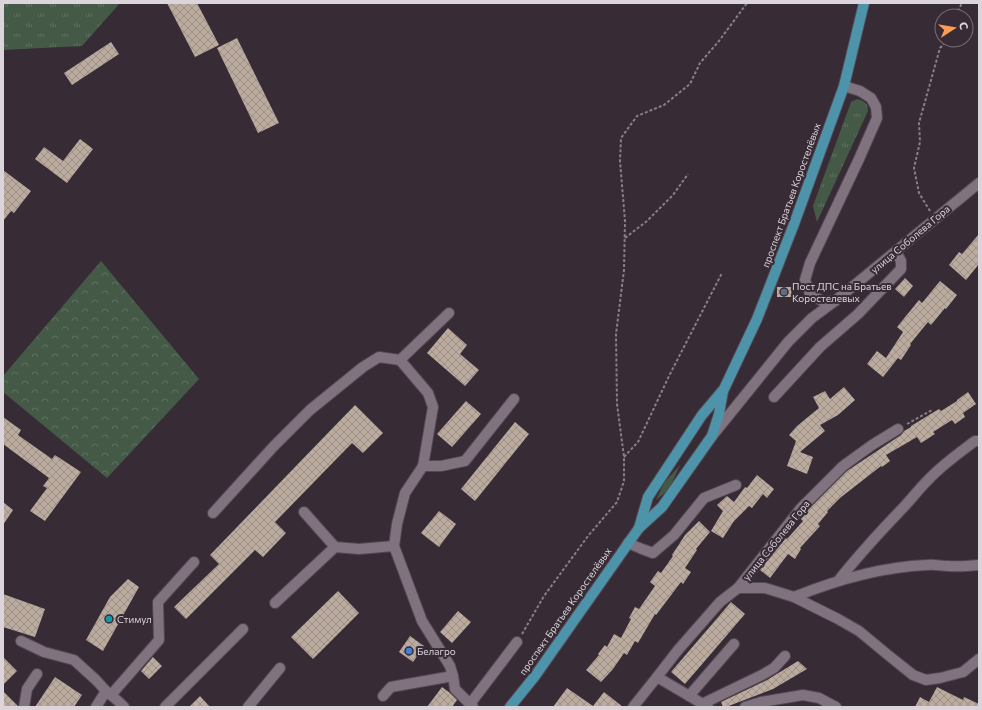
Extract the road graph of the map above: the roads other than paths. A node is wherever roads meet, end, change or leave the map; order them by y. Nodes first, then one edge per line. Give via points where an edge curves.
1 (864, 3) edge
2 (844, 86) junction
3 (979, 183) edge
4 (896, 252) junction
5 (835, 301) junction
6 (449, 313) dead end
7 (400, 360) junction
8 (724, 390) junction
9 (774, 396) dead end
10 (514, 399) dead end
11 (898, 429) road end
12 (712, 436) junction
13 (979, 441) edge
14 (423, 466) junction
15 (736, 485) dead end
16 (304, 512) dead end
17 (213, 513) dead end
18 (639, 528) junction
19 (628, 543) junction
20 (394, 546) junction
21 (335, 547) junction
22 (194, 562) dead end
23 (979, 565) edge
24 (838, 581) junction
25 (738, 588) junction
26 (794, 597) junction
27 (275, 603) dead end
28 (243, 628) dead end
29 (21, 641) dead end
30 (517, 642) road end
31 (734, 644) dead end
32 (785, 656) dead end
33 (979, 659) edge
34 (280, 668) dead end
35 (37, 674) dead end
36 (454, 676) junction
37 (657, 677) junction
38 (108, 693) junction
39 (383, 696) dead end
40 (689, 696) junction
41 (472, 705) edge
42 (705, 705) edge
43 (24, 707) edge
44 (96, 707) edge
45 (124, 707) edge
46 (165, 707) edge
47 (248, 707) edge
48 (510, 707) edge
49 (633, 707) edge
50 (745, 707) edge
51 (836, 707) edge

1 - 2 main road, проспект Братьев Коростелёвых
2 - 5 street via 860,90 871,98 876,107 877,118 805,280 810,294 822,302
2 - 8 main road, проспект Братьев Коростелёвых via 794,224
3 - 4 street, улица Соболева Гора
4 - 5 street, улица Соболева Гора
4 - 9 street via 900,269
5 - 12 street, улица Соболева Гора via 812,318 788,342
6 - 7 street
7 - 14 street via 428,393 433,407
7 - 17 street via 379,357 310,410
8 - 12 main road, проспект Братьев Коростелёвых
8 - 18 main road, проспект Братьев Коростелёвых via 702,415 648,496
10 - 14 street via 465,461 441,466
11 - 25 street, улица Соболева Гора via 843,466 801,508
12 - 18 main road, проспект Братьев Коростелёвых via 662,507
13 - 24 street via 975,441 950,459 928,479
14 - 20 street via 405,493
15 - 19 street via 704,498 674,535 653,553
16 - 21 street
18 - 19 main road, проспект Братьев Коростелёвых
19 - 48 main road, проспект Братьев Коростелёвых via 535,676
20 - 21 street via 358,549
20 - 36 street via 422,621
21 - 27 street
22 - 38 street via 158,602 159,640
23 - 24 street via 929,564 869,572
24 - 26 street
25 - 26 street, улица Соболева Гора via 765,588
25 - 37 street, улица Соболева Гора via 720,602
26 - 33 street, улица Соболева Гора via 859,631 913,674 926,680 963,672
28 - 46 street
29 - 38 street via 44,652 74,660
30 - 41 street
31 - 40 street
32 - 42 street via 774,668
34 - 47 street
35 - 43 street via 26,689
36 - 39 street via 391,687
36 - 41 street via 455,689
37 - 40 street
37 - 49 street, улица Соболева Гора
38 - 44 street
38 - 45 street
40 - 42 street
50 - 51 street via 804,695 819,698

